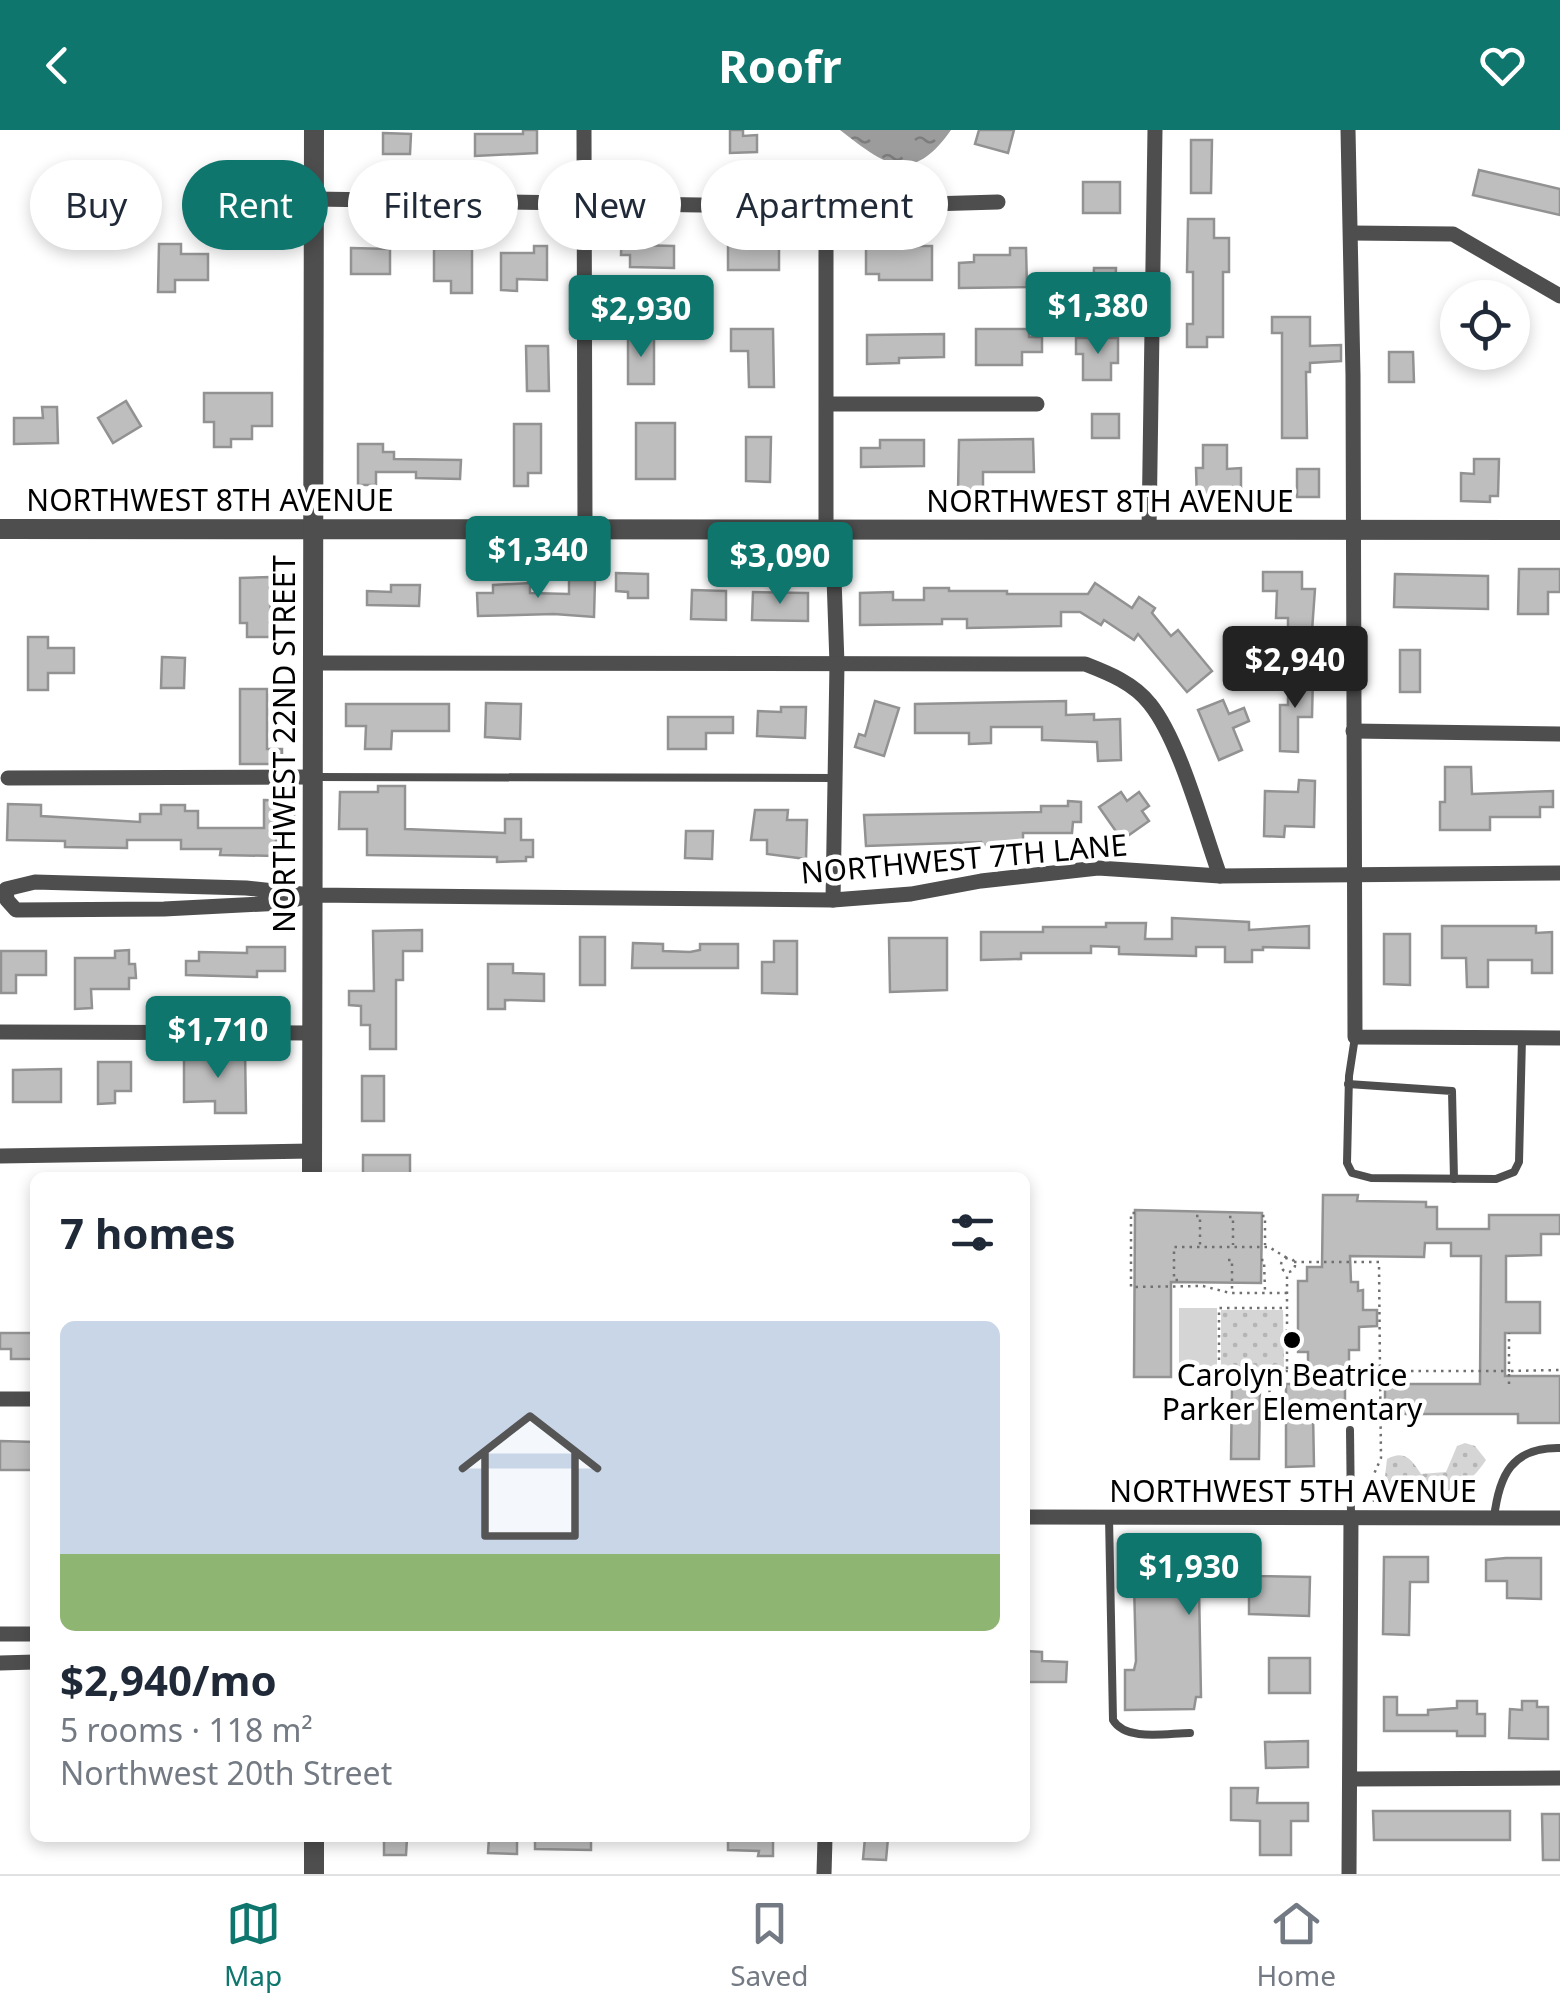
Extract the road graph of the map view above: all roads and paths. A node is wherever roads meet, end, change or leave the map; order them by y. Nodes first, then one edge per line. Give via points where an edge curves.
1 (314, 130) edge
2 (584, 130) edge
3 (1155, 130) edge
4 (1348, 130) edge
5 (314, 160) edge
6 (584, 160) edge
7 (328, 198) edge
8 (538, 201) edge
9 (998, 202) dead end
10 (948, 203) edge
11 (1351, 234) junction
12 (314, 250) edge
13 (584, 250) edge
14 (826, 250) edge
15 (1560, 296) edge
16 (827, 404) junction
17 (1037, 404) dead end
18 (314, 528) junction
19 (585, 528) junction
20 (0, 529) edge
21 (826, 529) junction
22 (1149, 530) junction
23 (1353, 530) junction
24 (1560, 530) edge
25 (313, 663) junction
26 (836, 664) junction
27 (1353, 731) junction
28 (1560, 734) edge
29 (312, 777) junction
30 (8, 778) dead end
31 (835, 778) junction
32 (1560, 872) edge
33 (1220, 876) junction
34 (1353, 877) junction
35 (312, 895) junction
36 (4, 899) edge
37 (833, 900) junction
38 (0, 1032) edge
39 (311, 1033) junction
40 (1355, 1037) junction
41 (1522, 1038) junction
42 (1560, 1038) edge
43 (1348, 1084) junction
44 (312, 1151) junction
45 (0, 1156) edge
46 (312, 1172) edge
47 (1454, 1179) junction
48 (1135, 1212) dead end
49 (1196, 1216) dead end
50 (1262, 1216) dead end
51 (1229, 1217) dead end
52 (1200, 1247) junction
53 (1233, 1247) junction
54 (1266, 1247) junction
55 (1287, 1258) junction
56 (1228, 1260) dead end
57 (1261, 1260) dead end
58 (1294, 1262) junction
59 (1287, 1272) junction
60 (1178, 1280) dead end
61 (1232, 1293) junction
62 (1265, 1293) junction
63 (1287, 1293) junction
64 (1287, 1308) junction
65 (1509, 1333) dead end
66 (1380, 1370) junction
67 (1508, 1370) junction
68 (1560, 1370) edge
69 (1270, 1371) junction
70 (1287, 1371) junction
71 (1509, 1384) dead end
72 (0, 1399) edge
73 (30, 1399) edge
74 (1380, 1419) junction
75 (1350, 1430) dead end
76 (1560, 1448) edge
77 (1374, 1504) dead end
78 (1030, 1517) edge
79 (1109, 1517) junction
80 (1351, 1517) junction
81 (1494, 1518) junction
82 (1560, 1518) edge
83 (0, 1634) edge
84 (30, 1634) edge
85 (30, 1662) edge
86 (0, 1663) edge
87 (1190, 1733) dead end
88 (1560, 1778) edge
89 (1351, 1779) junction
90 (314, 1842) edge
91 (824, 1842) edge
92 (314, 1874) edge
93 (824, 1874) edge
94 (1349, 1874) edge

1 - 5 street, NORTHWEST 22ND STREET
2 - 6 street
3 - 22 street
4 - 11 street
7 - 8 street
9 - 10 street
11 - 15 street via 1453,234
11 - 23 street
12 - 18 street, NORTHWEST 22ND STREET
13 - 19 street
14 - 16 street
16 - 17 street
16 - 21 street
18 - 19 street, NORTHWEST 8TH AVENUE
18 - 20 street, NORTHWEST 8TH AVENUE
18 - 25 street, NORTHWEST 22ND STREET
19 - 21 street, NORTHWEST 8TH AVENUE
21 - 22 street, NORTHWEST 8TH AVENUE
21 - 26 street via 833,550
22 - 23 street, NORTHWEST 8TH AVENUE
23 - 24 street, NORTHWEST 8TH AVENUE
23 - 27 street
25 - 26 street
25 - 29 street, NORTHWEST 22ND STREET
26 - 31 street
26 - 33 street via 1085,664 1116,676 1150,703 1177,754
27 - 28 street
27 - 34 street
29 - 30 street
29 - 31 lane
29 - 35 street, NORTHWEST 22ND STREET
31 - 37 street
32 - 34 street, NORTHWEST 7TH LANE
33 - 34 street, NORTHWEST 7TH LANE
33 - 37 street, NORTHWEST 7TH LANE via 1098,868
34 - 40 street
35 - 36 street, NORTHWEST 7TH LANE via 283,903 164,909 16,910
35 - 36 street, NORTHWEST 7TH LANE via 34,882 6,889
35 - 37 street, NORTHWEST 7TH LANE
35 - 39 street, NORTHWEST 22ND STREET
38 - 39 street
39 - 44 street, NORTHWEST 22ND STREET
40 - 41 street
40 - 43 lane
41 - 42 street
41 - 47 lane via 1517,1168 1496,1179
43 - 47 lane via 1449,1088
43 - 47 lane via 1352,1174
44 - 45 street
44 - 46 street, NORTHWEST 22ND STREET
48 - 61 path via 1130,1287 1202,1286
49 - 52 path
50 - 54 path
51 - 53 path
52 - 53 path
52 - 60 path via 1174,1247
53 - 54 path
54 - 55 path
55 - 58 path
55 - 59 path via 1280,1263
56 - 61 path
57 - 62 path
58 - 59 path
58 - 66 path via 1379,1262
59 - 63 path
61 - 62 path
62 - 63 path
63 - 64 path
64 - 69 path via 1219,1308 1220,1371
64 - 70 path
65 - 67 path
66 - 67 path
66 - 70 path
66 - 74 path
67 - 68 path
67 - 71 path
69 - 70 path
69 - 74 path via 1270,1412
72 - 73 street
74 - 77 path
75 - 80 lane
76 - 81 lane via 1526,1453 1510,1468 1498,1487
78 - 79 street, NORTHWEST 5TH AVENUE
79 - 80 street, NORTHWEST 5TH AVENUE
79 - 87 lane via 1113,1720 1127,1732
80 - 81 street, NORTHWEST 5TH AVENUE
80 - 89 street
81 - 82 street, NORTHWEST 5TH AVENUE
83 - 84 street
85 - 86 street
88 - 89 street
89 - 94 street
90 - 92 street
91 - 93 street

